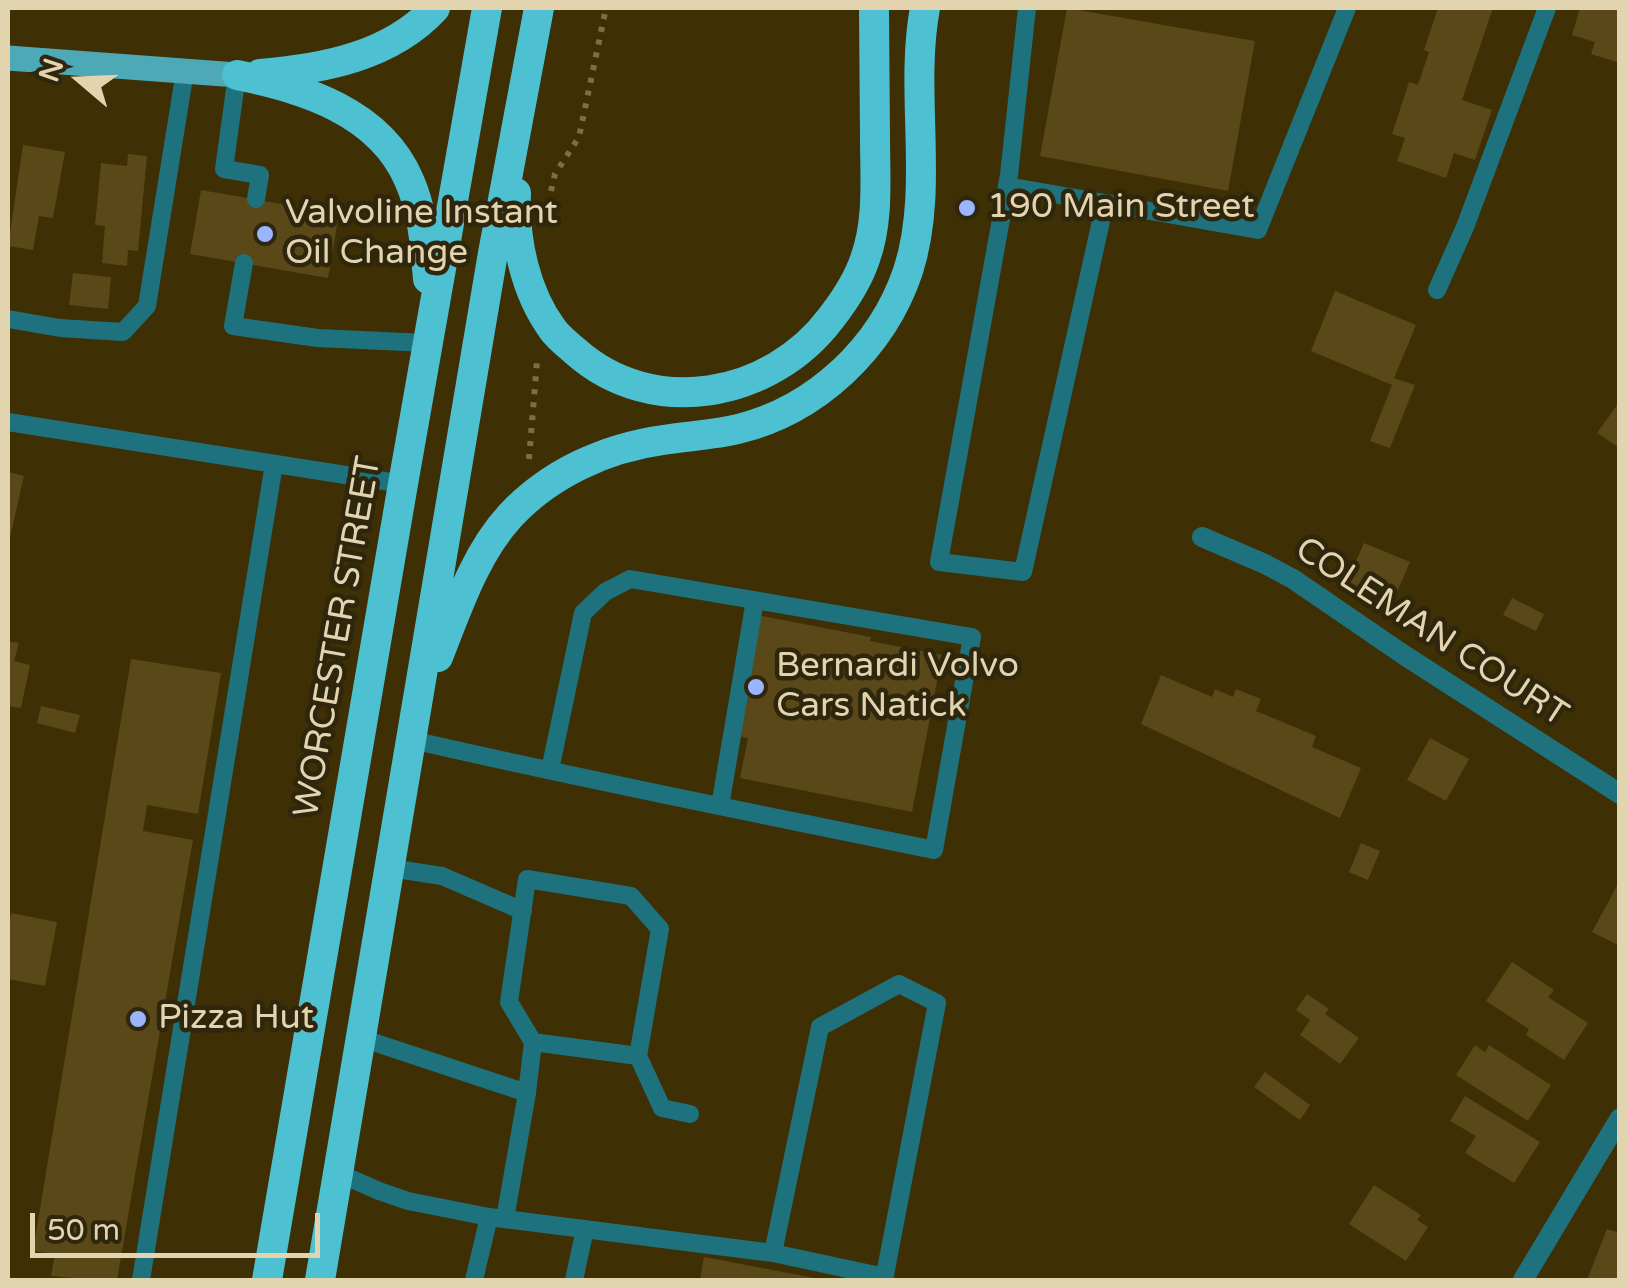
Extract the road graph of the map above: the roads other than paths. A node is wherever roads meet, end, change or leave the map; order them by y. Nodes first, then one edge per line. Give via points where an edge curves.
1 (435, 8) edge
2 (487, 8) edge
3 (539, 8) edge
4 (874, 8) edge
5 (925, 8) edge
6 (1027, 8) edge
7 (1347, 8) edge
8 (1548, 8) edge
9 (8, 58) edge
10 (185, 71) junction
11 (236, 76) junction
12 (521, 100) junction
13 (1008, 181) junction
14 (256, 200) dead end
15 (1104, 204) junction
16 (244, 263) dead end
17 (1437, 290) dead end
18 (8, 319) edge
19 (427, 343) junction
20 (8, 422) edge
21 (274, 464) junction
22 (402, 484) junction
23 (1202, 537) dead end
24 (755, 600) junction
25 (412, 740) junction
26 (550, 770) junction
27 (1620, 794) edge
28 (720, 806) junction
29 (390, 868) junction
30 (522, 911) junction
31 (361, 1038) junction
32 (533, 1042) junction
33 (638, 1056) junction
34 (527, 1093) junction
35 (690, 1114) dead end
36 (1620, 1118) edge
37 (338, 1173) junction
38 (497, 1218) junction
39 (584, 1229) junction
40 (773, 1253) junction
41 (884, 1279) edge
42 (141, 1280) edge
43 (267, 1280) edge
44 (320, 1280) edge
45 (474, 1280) edge
46 (574, 1280) edge
47 (1523, 1280) edge

1 - 11 highway via 367,54
2 - 19 highway, WORCESTER STREET
3 - 12 highway
4 - 12 highway via 876,192 866,256 823,330 778,367 726,387 640,388 590,364 555,333 527,278 519,244
5 - 25 highway via 916,234 895,302 876,332 829,384 784,413 734,430 620,449 588,460 527,500 472,576
6 - 13 lane
7 - 15 lane via 1258,230
8 - 17 lane
9 - 10 main road
10 - 11 main road
10 - 18 lane via 147,306 123,332
11 - 14 lane via 224,169 260,175
11 - 19 highway via 285,86 343,110 393,152 411,184 424,231
12 - 25 highway
13 - 15 lane
13 - 15 lane via 939,562 1023,572
16 - 19 lane via 234,326
19 - 22 highway, WORCESTER STREET
20 - 21 lane
21 - 22 lane
21 - 42 lane
22 - 43 highway, WORCESTER STREET
23 - 27 street, COLEMAN COURT via 1294,579
24 - 26 lane via 630,578 604,592 583,613
24 - 28 lane
24 - 28 lane via 972,638 934,850
25 - 26 lane
25 - 29 highway
26 - 28 lane
29 - 30 lane via 442,876
29 - 31 highway
30 - 32 lane via 510,1002
30 - 33 lane via 527,879 630,896 660,929
31 - 34 lane
31 - 37 highway
32 - 33 lane
32 - 34 lane
33 - 35 lane via 662,1108
34 - 38 lane
36 - 47 street
37 - 38 lane via 408,1201
37 - 44 highway
38 - 39 lane
38 - 45 lane
39 - 40 lane
39 - 46 lane
40 - 41 lane
40 - 41 lane via 820,1027 899,984 937,1003

